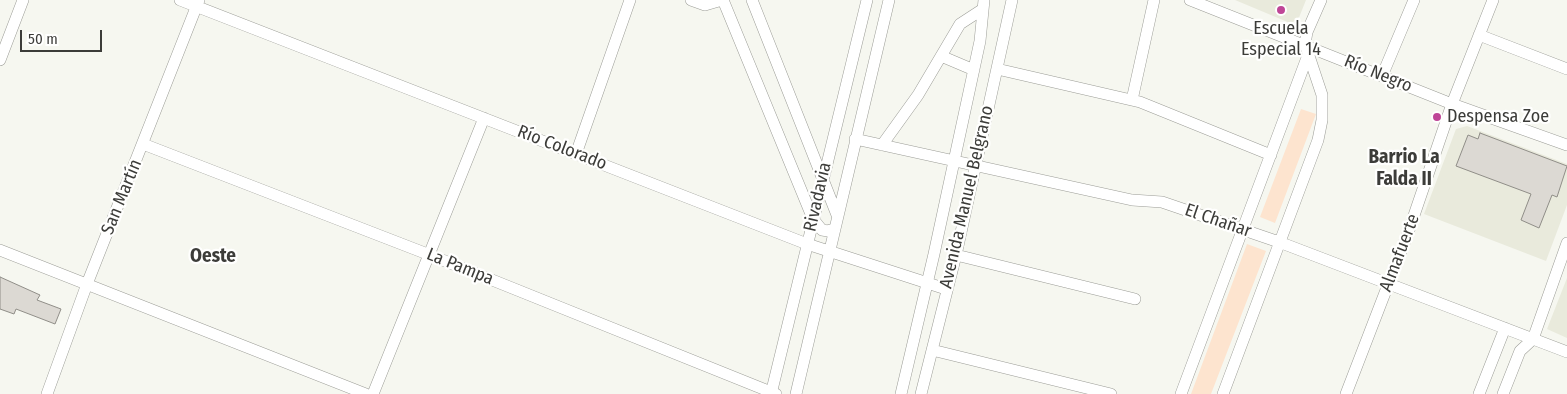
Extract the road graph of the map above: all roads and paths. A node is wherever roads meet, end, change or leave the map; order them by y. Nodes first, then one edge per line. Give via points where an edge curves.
1 (23, 0) edge
2 (180, 0) edge
3 (630, 0) edge
4 (691, 0) edge
5 (723, 0) edge
6 (752, 0) edge
7 (867, 0) edge
8 (889, 0) edge
9 (1012, 0) edge
10 (1154, 0) edge
11 (1190, 0) edge
12 (1321, 0) edge
13 (1414, 0) edge
14 (1493, 0) edge
15 (197, 3) edge
16 (984, 5) edge
17 (1479, 35) junction
18 (1307, 50) junction
19 (941, 56) junction
20 (0, 60) edge
21 (997, 69) junction
22 (1567, 69) edge
23 (974, 70) junction
24 (1382, 76) junction
25 (1132, 100) junction
26 (1452, 104) junction
27 (484, 118) junction
28 (855, 139) junction
29 (143, 144) junction
30 (882, 145) junction
31 (1567, 145) edge
32 (576, 154) junction
33 (1270, 155) junction
34 (954, 162) junction
35 (975, 166) junction
36 (822, 179) junction
37 (837, 215) junction
38 (813, 219) junction
39 (834, 229) junction
40 (1244, 229) junction
41 (1279, 242) junction
42 (1567, 243) edge
43 (807, 244) junction
44 (0, 250) edge
45 (829, 251) junction
46 (430, 255) junction
47 (956, 255) junction
48 (927, 282) junction
49 (87, 284) junction
50 (1388, 284) junction
51 (946, 289) junction
52 (1135, 299) dead end
53 (1506, 328) junction
54 (1533, 339) junction
55 (932, 350) junction
56 (1567, 352) edge
57 (773, 393) edge
58 (47, 394) edge
59 (366, 394) edge
60 (373, 394) edge
61 (796, 394) edge
62 (901, 394) edge
63 (922, 394) edge
64 (1111, 394) edge
65 (1181, 394) edge
66 (1222, 394) edge
67 (1346, 394) edge
68 (1478, 394) edge
69 (1503, 394) edge

1 - 20 street
2 - 15 street, Río Colorado
3 - 32 street
4 - 5 street via 705,5
5 - 38 street
6 - 36 street
7 - 36 street, Rivadavia
8 - 28 street, Rivadavia
9 - 21 street, Avenida Manuel Belgrano
10 - 25 street
11 - 18 street, Río Negro
12 - 18 street
13 - 24 street
14 - 17 street, Almafuerte
15 - 27 street, Río Colorado
15 - 29 street, San Martín
16 - 19 street via 960,24
16 - 23 street
17 - 22 street
17 - 26 street, Almafuerte
18 - 24 street, Río Negro
18 - 33 street
18 - 41 street via 1322,95 1322,120 1318,140
19 - 23 street
19 - 30 street
21 - 25 street
21 - 35 street, Avenida Manuel Belgrano
23 - 34 street
24 - 26 street, Río Negro
25 - 33 street
26 - 31 street, Río Negro
26 - 50 street, Almafuerte
27 - 32 street, Río Colorado
27 - 46 street
28 - 30 street, El Chañar
28 - 37 street, Rivadavia
29 - 46 street, La Pampa
29 - 49 street, San Martín
30 - 34 street, El Chañar
32 - 43 street, Río Colorado
33 - 40 street
34 - 35 street, El Chañar
34 - 48 street
35 - 40 street, El Chañar via 1132,200 1162,202
35 - 47 street, Avenida Manuel Belgrano
36 - 37 street
36 - 38 street, Rivadavia
37 - 39 street, Rivadavia
38 - 39 street via 822,230
38 - 43 street, Rivadavia
39 - 45 street, Rivadavia
40 - 41 street, El Chañar
40 - 65 street
41 - 50 street, El Chañar
41 - 66 street
42 - 54 street
43 - 45 street, Río Colorado
43 - 57 street, Rivadavia
44 - 49 street
45 - 48 street, Río Colorado
45 - 61 street, Rivadavia
46 - 57 street, La Pampa
46 - 60 street
47 - 51 street, Avenida Manuel Belgrano
47 - 52 street
48 - 51 street, Río Colorado
48 - 62 street
49 - 58 street, San Martín
49 - 59 street
50 - 53 street, El Chañar
50 - 67 street, Almafuerte
51 - 55 street, Avenida Manuel Belgrano
53 - 54 street, El Chañar
53 - 68 street
54 - 56 street, El Chañar
54 - 69 street via 1520,351
55 - 63 street, Avenida Manuel Belgrano
55 - 64 street

